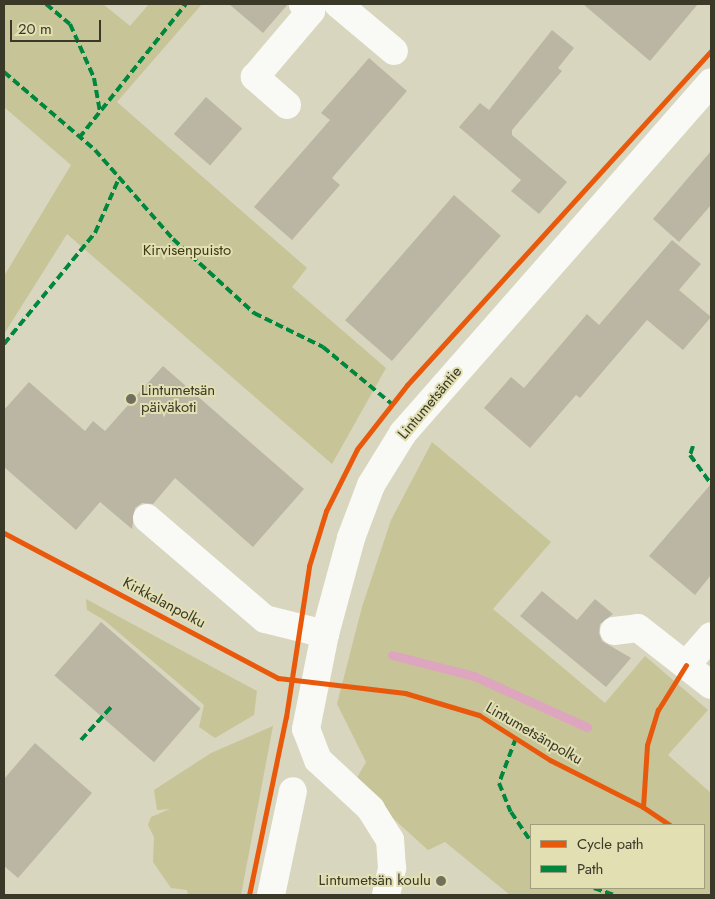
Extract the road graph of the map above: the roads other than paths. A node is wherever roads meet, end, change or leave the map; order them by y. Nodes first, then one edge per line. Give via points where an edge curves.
1 (303, 4) edge
2 (338, 4) edge
3 (394, 51) dead end
4 (711, 82) edge
5 (287, 105) dead end
6 (147, 518) dead end
7 (614, 631) dead end
8 (325, 634) junction
9 (711, 636) edge
10 (686, 665) junction
11 (711, 685) edge
12 (293, 791) dead end
13 (271, 895) edge
14 (386, 895) edge

1 - 5 street via 311,10 255,77
2 - 3 street
4 - 8 street, Lintumetsäntie via 403,433 371,485 351,538
6 - 8 street via 265,619
7 - 10 street via 638,628
8 - 14 street, Lintumetsäntie via 306,729 318,760 371,809 390,840 392,868
9 - 10 street
10 - 11 street
12 - 13 street

